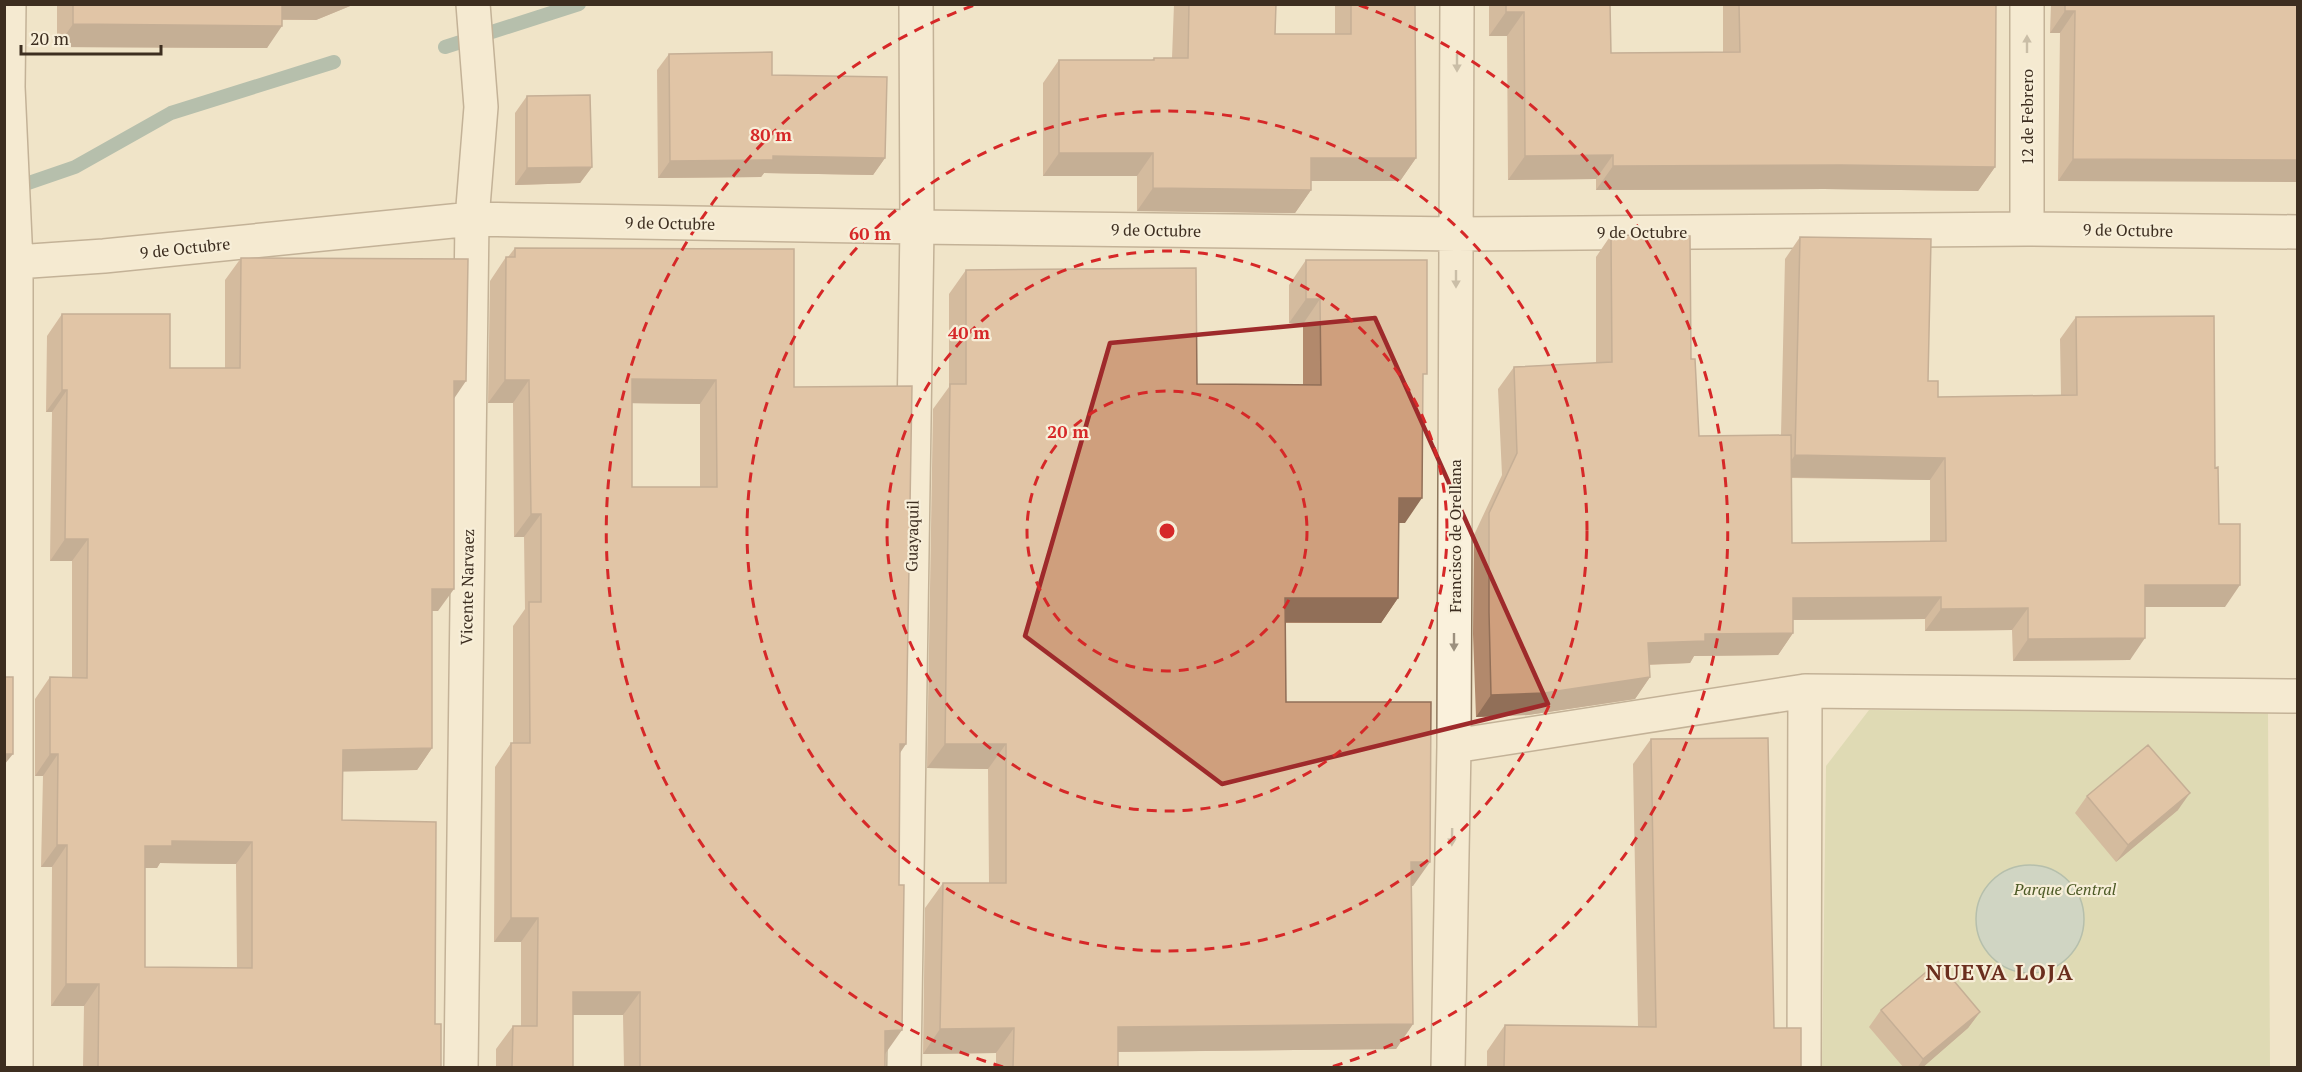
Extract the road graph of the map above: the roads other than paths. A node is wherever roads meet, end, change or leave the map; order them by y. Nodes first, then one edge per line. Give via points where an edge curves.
1 (9, 4) edge
2 (473, 4) edge
3 (1457, 4) edge
4 (2027, 4) edge
5 (916, 12) edge
6 (472, 219) junction
7 (917, 227) junction
8 (2026, 229) junction
9 (2298, 231) edge
10 (1456, 234) junction
11 (16, 262) junction
12 (1805, 691) junction
13 (2298, 696) edge
14 (1454, 746) junction
15 (16, 1068) edge
16 (461, 1068) edge
17 (904, 1068) edge
18 (1448, 1068) edge
19 (1804, 1068) edge

1 - 11 street via 8,87
2 - 6 street, Vicente Narvaez via 481,107
3 -> 10 street, Francisco de Orellana
8 -> 4 street, 12 de Febrero
5 - 7 street, Guayaquil
6 - 7 street, 9 de Octubre
6 - 11 street, 9 de Octubre
6 - 16 street, Vicente Narvaez
7 - 10 street, 9 de Octubre
7 - 17 street, Guayaquil
8 - 9 street, 9 de Octubre
8 - 10 street, 9 de Octubre
10 -> 14 street, Francisco de Orellana
11 - 15 street
12 - 13 street
12 - 14 street
12 - 19 street
14 -> 18 street, Francisco de Orellana

